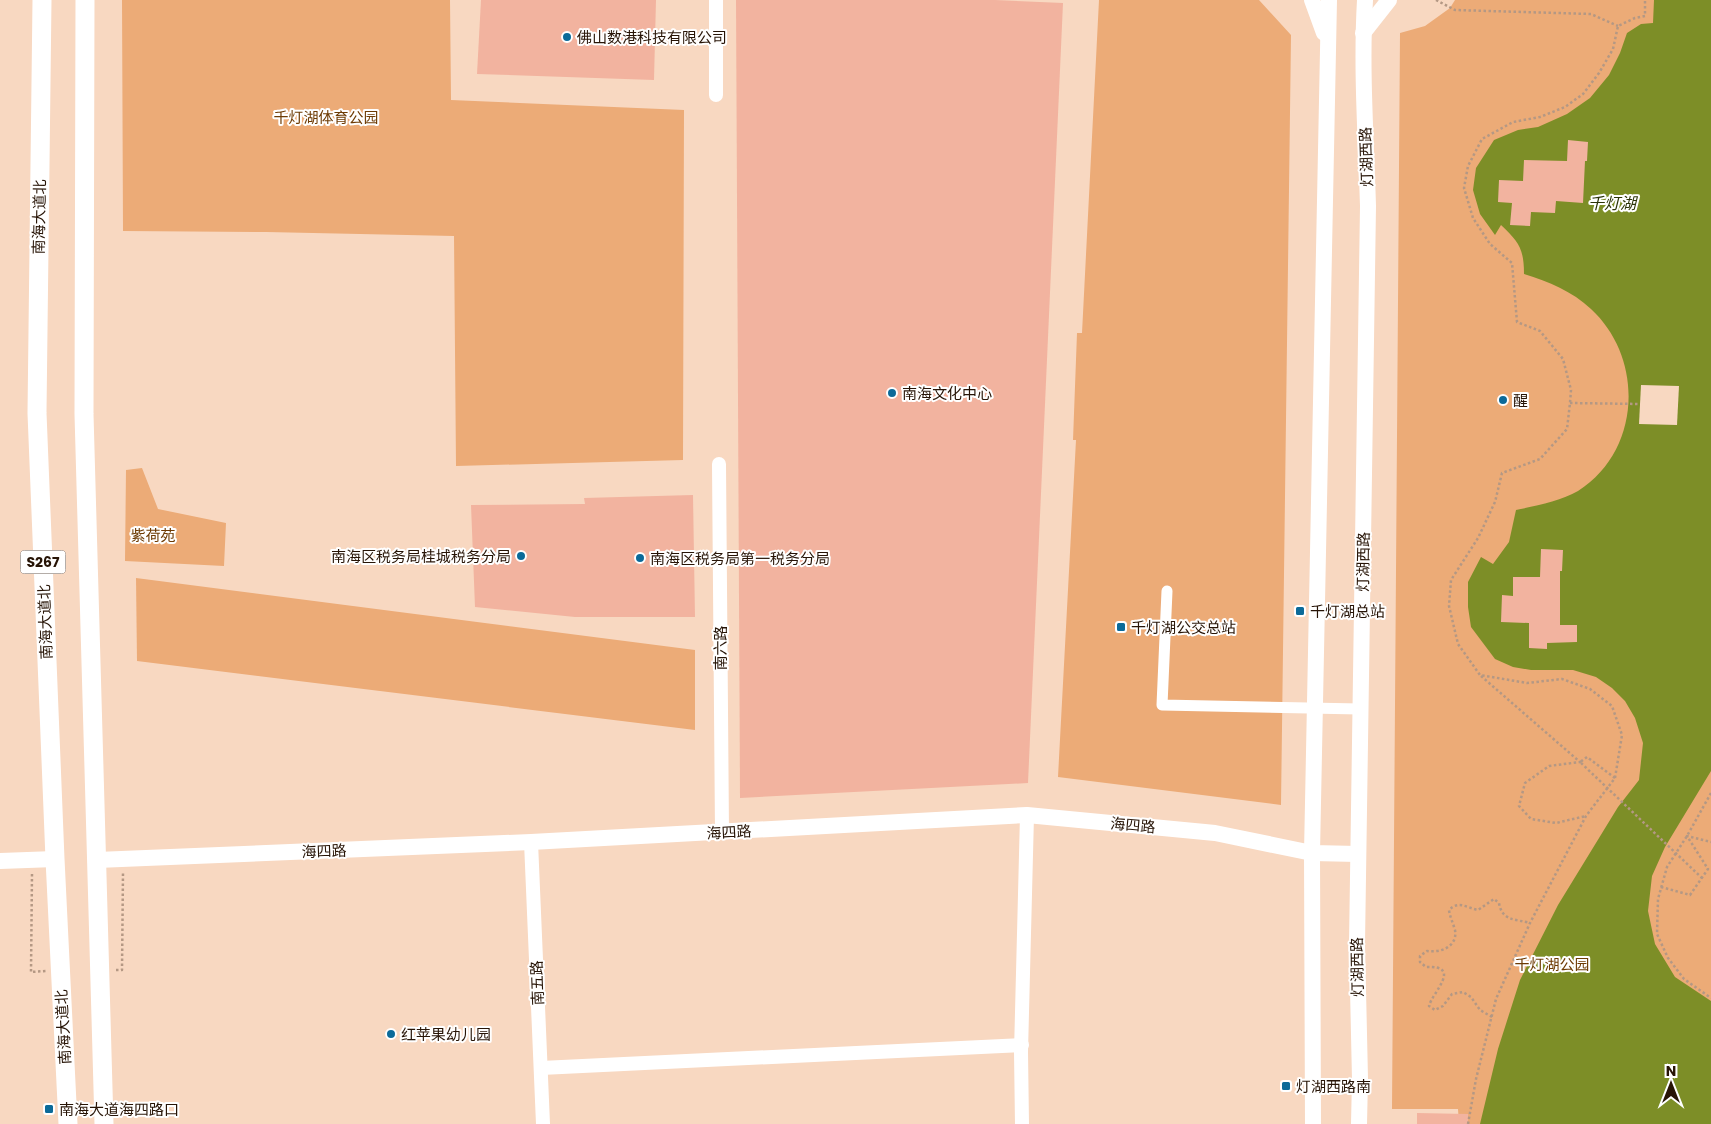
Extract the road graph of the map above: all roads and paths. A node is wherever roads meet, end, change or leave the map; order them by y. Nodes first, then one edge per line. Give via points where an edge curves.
1 (42, 0) edge
2 (85, 0) edge
3 (716, 0) edge
4 (1312, 0) edge
5 (1329, 0) edge
6 (1365, 0) edge
7 (1389, 0) edge
8 (1436, 0) edge
9 (1645, 0) edge
10 (1618, 26) junction
11 (1363, 33) junction
12 (1327, 41) junction
13 (716, 95) dead end
14 (1570, 403) junction
15 (1640, 404) dead end
16 (719, 464) dead end
17 (1167, 592) dead end
18 (1480, 675) junction
19 (1315, 709) junction
20 (1360, 709) junction
21 (1580, 762) junction
22 (1615, 778) junction
23 (1711, 793) edge
24 (1027, 815) junction
25 (1586, 816) junction
26 (722, 832) junction
27 (1687, 836) junction
28 (531, 842) junction
29 (1711, 842) edge
30 (1312, 853) junction
31 (1358, 854) junction
32 (124, 858) junction
33 (55, 859) junction
34 (32, 860) junction
35 (97, 860) junction
36 (0, 861) edge
37 (1703, 879) junction
38 (1661, 887) junction
39 (1530, 923) junction
40 (113, 970) dead end
41 (49, 971) dead end
42 (1711, 998) edge
43 (1492, 1017) junction
44 (1022, 1045) junction
45 (541, 1068) junction
46 (68, 1124) edge
47 (104, 1124) edge
48 (543, 1124) edge
49 (1022, 1124) edge
50 (1312, 1124) edge
51 (1359, 1124) edge
52 (1468, 1124) edge

1 - 33 highway, 南海大道北 / S267 via 37,413
2 - 35 highway, S267 via 84,414
3 - 13 street
4 - 12 main road
5 - 12 main road
6 - 11 main road, 灯湖西路
7 - 11 main road
8 - 10 path via 1455,10 1591,14
9 - 10 path via 1645,16
10 - 14 path via 1613,49 1583,94 1565,107 1540,117 1513,122 1482,139 1468,166 1464,188 1473,218 1490,244 1512,263 1517,322 1540,331 1563,359 1571,390
11 - 20 main road, 灯湖西路 via 1368,206
12 - 19 main road
14 - 15 path
14 - 18 path via 1567,429 1540,459 1502,473 1495,502 1478,538 1451,580 1449,606 1458,644
16 - 26 street, 南六路
17 - 19 street via 1162,705
18 - 21 path
18 - 22 path via 1527,683 1562,679 1590,689 1612,706 1622,735
19 - 20 street
19 - 30 main road
20 - 31 main road, 灯湖西路
21 - 22 path via 1587,757
21 - 25 path via 1549,766 1525,783 1520,806 1531,819 1556,823
21 - 37 path
22 - 25 path
23 - 27 path
24 - 26 main road, 海四路
24 - 30 main road, 海四路 via 1215,832
24 - 44 street
25 - 39 path
26 - 28 main road, 海四路
27 - 29 path
27 - 37 path via 1708,869
27 - 38 path via 1667,868
28 - 32 main road, 海四路
28 - 45 street, 南五路
30 - 31 main road, 海四路
30 - 50 main road
31 - 51 main road, 灯湖西路
32 - 35 main road, 海四路
32 - 40 path via 122,970
33 - 34 main road
33 - 46 highway, 南海大道北 / S267
34 - 36 main road
34 - 41 path via 31,972
35 - 47 highway, S267
37 - 38 path via 1690,895
38 - 42 path via 1657,934 1668,958 1684,979
39 - 43 path via 1496,999
39 - 43 path via 1506,917 1494,899 1478,910 1462,904 1454,905 1449,910 1455,932 1454,942 1446,949 1427,951 1420,956 1420,962 1426,967 1442,970 1444,976 1429,1006 1435,1010 1444,1006 1452,994 1463,992 1480,1010
43 - 52 path
44 - 45 street
44 - 49 street
45 - 48 street, 南五路

